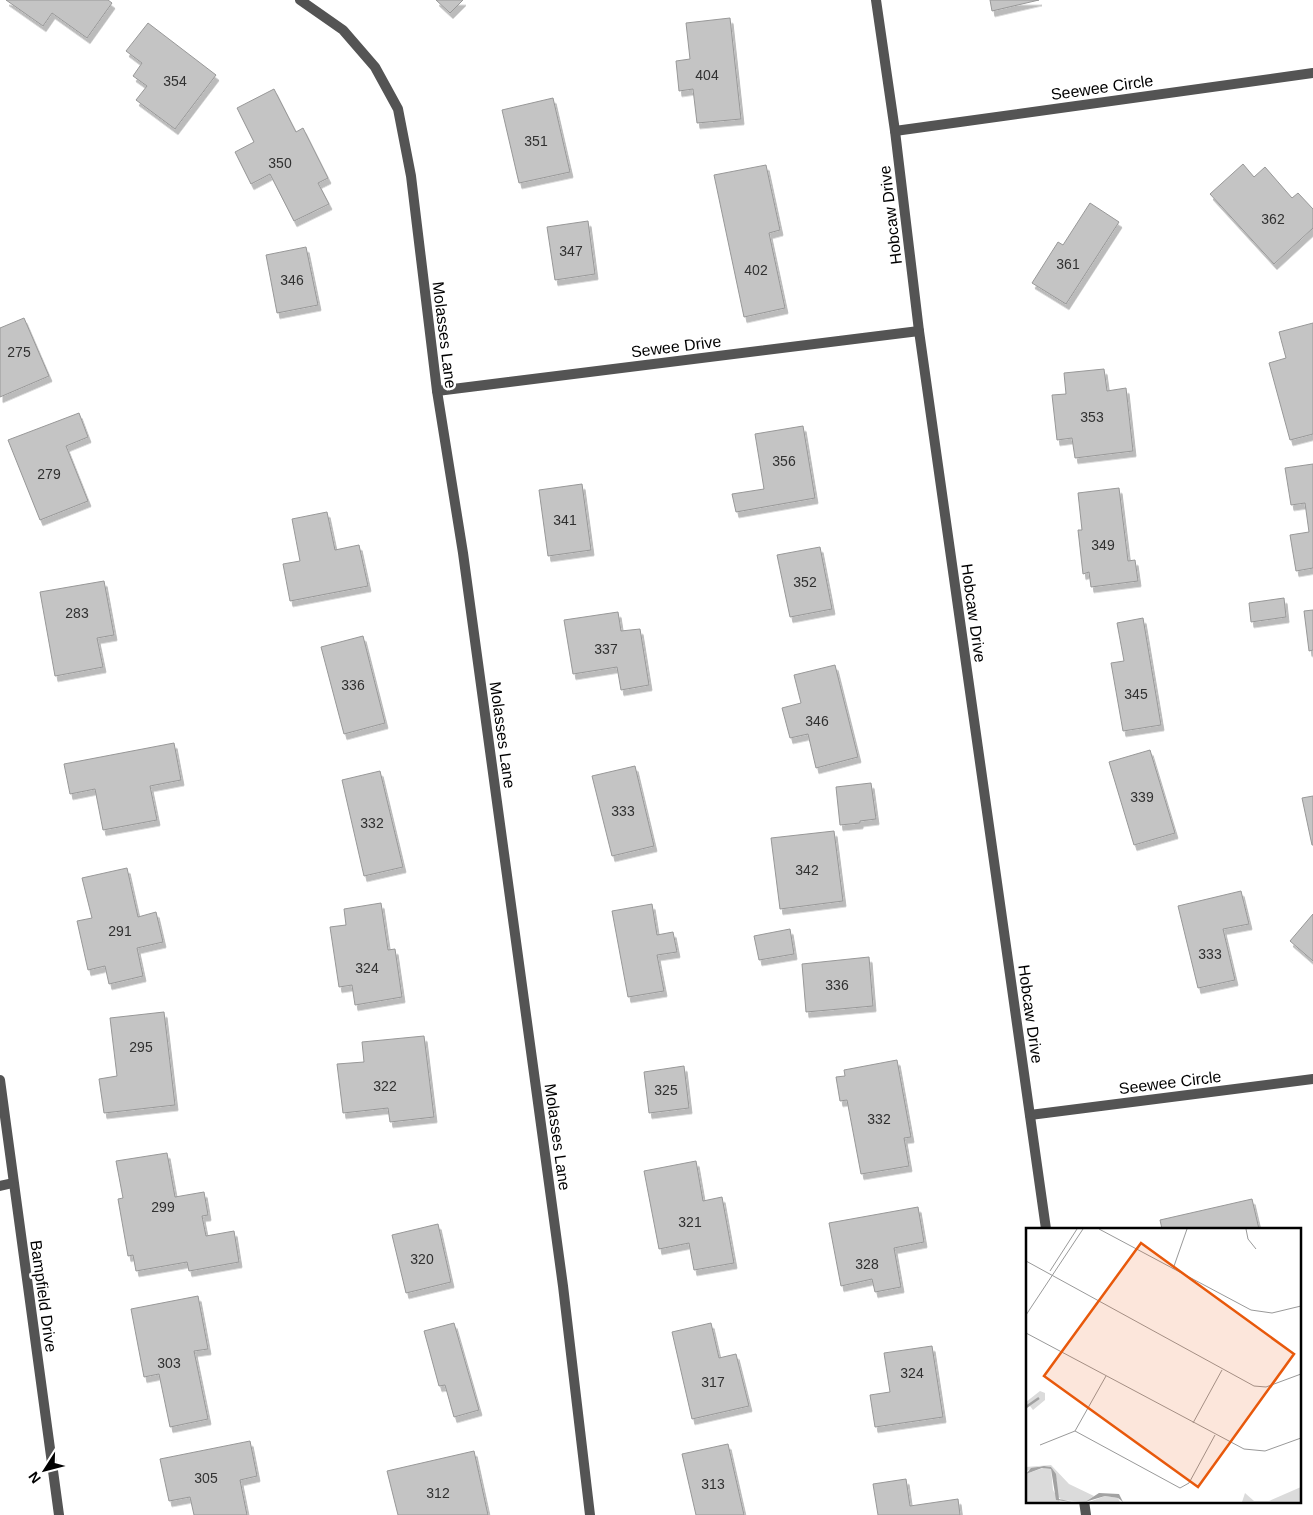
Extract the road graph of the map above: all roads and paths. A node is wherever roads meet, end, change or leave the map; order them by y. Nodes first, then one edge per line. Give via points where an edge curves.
1 (300, 0) edge
2 (876, 0) edge
3 (1313, 73) edge
4 (895, 131) junction
5 (919, 331) junction
6 (437, 390) junction
7 (1313, 1079) edge
8 (0, 1080) edge
9 (1030, 1115) junction
10 (13, 1182) junction
11 (0, 1186) edge
12 (1046, 1228) edge
13 (1084, 1502) edge
14 (59, 1515) edge
15 (590, 1515) edge
16 (1086, 1515) edge

1 - 6 street, Molasses Lane via 343,30 375,67 398,108 411,176
2 - 4 street, Hobcaw Drive
3 - 4 street, Seewee Circle
4 - 5 street, Hobcaw Drive
5 - 6 street, Sewee Drive
5 - 9 street, Hobcaw Drive
6 - 15 street, Molasses Lane via 463,553 559,1256
7 - 9 street, Seewee Circle
8 - 10 street, Bampfield Drive
9 - 12 street, Hobcaw Drive
10 - 11 street
10 - 14 street, Bampfield Drive
13 - 16 street

